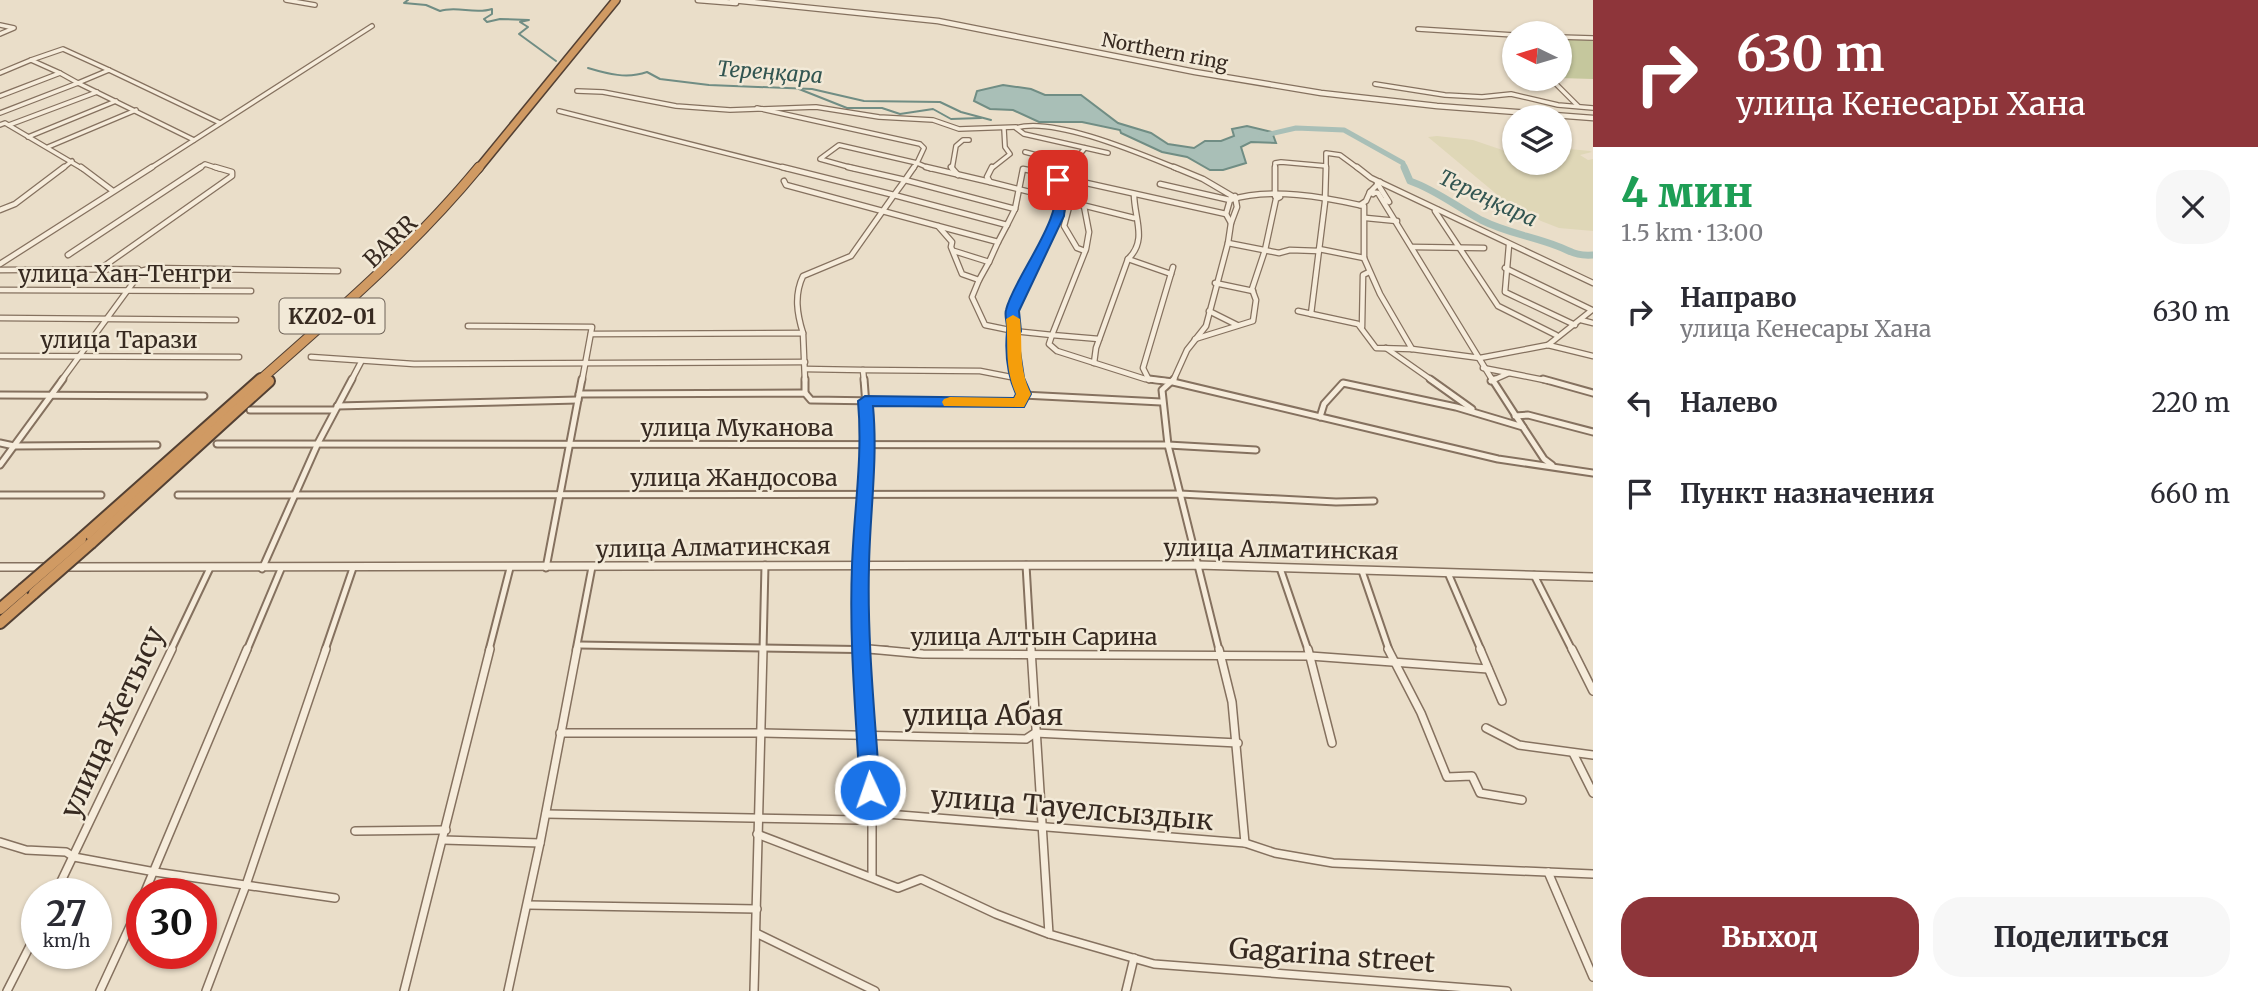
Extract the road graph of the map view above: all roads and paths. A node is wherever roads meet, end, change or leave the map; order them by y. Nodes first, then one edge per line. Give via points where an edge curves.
1 (286, 0) edge
2 (616, 0) edge
3 (623, 0) edge
4 (698, 0) edge
5 (732, 0) edge
6 (315, 5) dead end
7 (0, 25) edge
8 (372, 26) dead end
9 (1418, 29) dead end
10 (0, 34) edge
11 (1502, 34) edge
12 (1572, 37) edge
13 (1593, 38) edge
14 (31, 60) junction
15 (566, 65) junction
16 (109, 70) junction
17 (0, 73) edge
18 (60, 73) junction
19 (78, 83) junction
20 (1375, 84) dead end
21 (577, 91) dead end
22 (1563, 91) edge
23 (97, 92) junction
24 (0, 96) edge
25 (116, 101) junction
26 (1578, 106) junction
27 (757, 108) junction
28 (1593, 108) edge
29 (136, 110) junction
30 (559, 111) dead end
31 (0, 113) edge
32 (1502, 115) edge
33 (1572, 120) edge
34 (1593, 120) edge
35 (3, 123) edge
36 (220, 123) junction
37 (1016, 127) junction
38 (1004, 129) junction
39 (28, 137) junction
40 (194, 139) junction
41 (969, 140) dead end
42 (48, 147) junction
43 (1085, 148) junction
44 (1025, 152) dead end
45 (1108, 153) dead end
46 (72, 161) junction
47 (917, 163) junction
48 (1071, 164) junction
49 (1326, 166) junction
50 (958, 175) junction
51 (1064, 178) junction
52 (905, 180) junction
53 (785, 181) dead end
54 (990, 182) junction
55 (1379, 182) junction
56 (1160, 184) dead end
57 (1061, 186) junction
58 (1022, 190) junction
59 (113, 191) junction
60 (1061, 192) junction
61 (1370, 192) junction
62 (1134, 194) junction
63 (894, 195) junction
64 (1235, 196) junction
65 (1278, 196) junction
66 (1381, 198) junction
67 (1063, 200) junction
68 (1230, 200) junction
69 (1325, 202) junction
70 (1360, 205) junction
71 (1084, 206) junction
72 (1015, 209) junction
73 (0, 210) edge
74 (1438, 210) junction
75 (882, 211) junction
76 (1226, 214) junction
77 (1135, 218) junction
78 (1366, 218) junction
79 (1395, 221) junction
80 (1231, 223) junction
81 (1007, 225) junction
82 (938, 226) junction
83 (998, 242) junction
84 (1228, 243) junction
85 (1509, 244) junction
86 (1412, 247) junction
87 (1459, 248) junction
88 (1484, 248) dead end
89 (1265, 250) junction
90 (1319, 250) junction
91 (954, 251) junction
92 (1085, 251) junction
93 (68, 255) dead end
94 (1364, 258) junction
95 (1128, 259) junction
96 (989, 261) junction
97 (0, 264) edge
98 (1173, 267) dead end
99 (100, 268) junction
100 (1505, 268) junction
101 (0, 270) edge
102 (141, 271) junction
103 (338, 271) dead end
104 (1369, 272) junction
105 (1171, 274) junction
106 (979, 279) junction
107 (1216, 283) junction
108 (1593, 283) edge
109 (0, 290) edge
110 (128, 291) junction
111 (251, 291) dead end
112 (1253, 291) junction
113 (1209, 311) junction
114 (1298, 311) dead end
115 (1311, 314) junction
116 (0, 318) edge
117 (108, 319) junction
118 (236, 320) dead end
119 (1581, 320) junction
120 (1593, 323) edge
121 (1237, 325) junction
122 (1575, 325) junction
123 (468, 327) dead end
124 (1362, 327) junction
125 (1014, 331) junction
126 (803, 333) junction
127 (591, 334) junction
128 (1052, 335) junction
129 (1556, 335) junction
130 (1099, 339) junction
131 (1195, 340) junction
132 (1548, 345) junction
133 (1385, 348) junction
134 (1412, 349) junction
135 (0, 356) edge
136 (80, 356) junction
137 (1593, 356) edge
138 (239, 357) dead end
139 (311, 357) dead end
140 (1480, 358) junction
141 (361, 362) junction
142 (584, 363) junction
143 (1094, 363) junction
144 (805, 366) junction
145 (1483, 368) junction
146 (863, 370) junction
147 (1509, 373) junction
148 (1016, 378) junction
149 (1149, 380) junction
150 (1491, 381) junction
151 (1173, 382) junction
152 (805, 393) junction
153 (1593, 393) edge
154 (1023, 394) junction
155 (0, 395) edge
156 (51, 395) junction
157 (204, 396) dead end
158 (579, 397) junction
159 (865, 401) junction
160 (1161, 402) junction
161 (336, 408) junction
162 (250, 410) dead end
163 (1477, 413) junction
164 (1515, 416) junction
165 (1320, 417) junction
166 (1524, 427) junction
167 (1593, 432) edge
168 (0, 443) edge
169 (318, 443) junction
170 (217, 444) dead end
171 (571, 444) junction
172 (869, 444) junction
173 (157, 445) dead end
174 (1168, 445) junction
175 (14, 446) junction
176 (1256, 450) dead end
177 (0, 465) edge
178 (1552, 465) junction
179 (1593, 473) edge
180 (1180, 494) junction
181 (0, 495) edge
182 (101, 495) dead end
183 (178, 495) dead end
184 (559, 495) junction
185 (867, 495) junction
186 (293, 496) junction
187 (1374, 501) dead end
188 (765, 565) junction
189 (861, 565) junction
190 (1026, 565) junction
191 (1198, 565) junction
192 (0, 567) edge
193 (210, 568) junction
194 (353, 568) junction
195 (510, 568) junction
196 (546, 568) junction
197 (592, 568) junction
198 (1280, 568) junction
199 (262, 569) junction
200 (281, 569) junction
201 (1362, 571) junction
202 (1448, 573) junction
203 (1534, 574) junction
204 (1593, 577) edge
205 (29, 591) junction
206 (0, 609) edge
207 (0, 623) edge
208 (579, 645) junction
209 (762, 647) junction
210 (860, 648) junction
211 (1031, 654) junction
212 (1222, 654) junction
213 (1310, 656) junction
214 (1393, 662) junction
215 (1488, 669) junction
216 (1593, 691) edge
217 (1502, 701) dead end
218 (1486, 728) dead end
219 (561, 733) junction
220 (760, 733) junction
221 (1035, 733) junction
222 (867, 735) junction
223 (1238, 743) junction
224 (1332, 743) dead end
225 (1573, 752) junction
226 (1593, 755) edge
227 (1593, 793) edge
228 (1522, 800) dead end
229 (546, 814) junction
230 (757, 817) junction
231 (872, 818) junction
232 (1043, 825) junction
233 (446, 830) junction
234 (355, 831) dead end
235 (757, 834) junction
236 (443, 840) junction
237 (0, 842) edge
238 (1245, 843) junction
239 (540, 844) junction
240 (74, 857) junction
241 (155, 872) junction
242 (1548, 872) junction
243 (1593, 874) edge
244 (872, 877) junction
245 (63, 878) edge
246 (152, 878) edge
247 (246, 885) junction
248 (335, 898) dead end
249 (528, 905) junction
250 (757, 909) junction
251 (756, 933) junction
252 (1049, 934) junction
253 (126, 935) edge
254 (1134, 958) junction
255 (21, 965) edge
256 (1593, 977) edge
257 (8, 991) edge
258 (100, 991) edge
259 (206, 991) edge
260 (404, 991) edge
261 (508, 991) edge
262 (754, 991) edge
263 (875, 991) edge
264 (1126, 991) edge
265 (1507, 991) edge

1 - 6 street
2 - 15 highway, BARR / KZ02-01
3 - 15 highway, BARR / KZ02-01
4 - 32 street, Northern ring via 885,17 1320,97
5 - 34 street, Northern ring via 938,21 1326,94
7 - 10 street via 14,28
8 - 36 street
9 - 11 street
12 - 13 street
14 - 16 street via 63,49
14 - 17 street
14 - 18 street
15 - 205 highway, BARR / KZ02-01, bridge via 463,196 401,261
16 - 19 street
16 - 36 street
18 - 19 street
18 - 24 street
19 - 23 street
19 - 31 street
20 - 26 street via 1445,95 1511,94
21 - 27 street via 676,106
22 - 26 street
23 - 25 street
23 - 35 street
25 - 29 street
25 - 39 street
26 - 28 street
27 - 38 street via 816,107 933,120 958,129
27 - 47 street via 920,144 925,148
29 - 40 street
29 - 42 street
30 - 63 street
33 - 34 street, Northern ring
35 - 39 street
36 - 40 street
37 - 38 street
37 - 43 street via 1024,134
37 - 68 street via 1056,128 1131,150 1227,190
38 - 54 street via 1010,153 993,165 987,177
39 - 42 street
40 - 59 street
41 - 50 street via 956,146 951,167
42 - 46 street
43 - 45 street
43 - 48 street
44 - 48 street
46 - 59 street
46 - 73 street
47 - 50 street
47 - 52 street
47 - 52 street via 839,145 820,159
48 - 51 street
49 - 55 street via 1326,153 1338,154
49 - 65 street via 1275,163 1273,187
49 - 69 street
50 - 54 street
51 - 57 street
51 - 62 street
52 - 63 street
52 - 72 street
53 - 75 street via 786,185
54 - 58 street
55 - 61 street
55 - 66 street via 1389,202
55 - 74 street
56 - 68 street
57 - 58 street via 1054,175 1023,169
57 - 60 street
58 - 67 street
58 - 72 street
59 - 97 street
60 - 67 street
60 - 71 street
61 - 66 street
61 - 70 street
62 - 76 street
62 - 77 street
63 - 75 street
63 - 81 street
64 - 65 street
64 - 68 street
64 - 80 street via 1237,207
65 - 69 street
65 - 89 street
66 - 79 street
67 - 71 street
67 - 92 street via 1069,207 1064,226 1077,248
67 - 125 street via 1012,311
68 - 76 street
69 - 70 street
69 - 90 street
70 - 78 street
71 - 77 street
71 - 92 street
72 - 81 street
74 - 85 street
74 - 87 street
75 - 82 street
75 - 126 street via 851,256 803,276 796,312
76 - 80 street
77 - 95 street via 1142,242
78 - 79 street
78 - 94 street
79 - 86 street
80 - 84 street
81 - 83 street
82 - 83 street
82 - 91 street
83 - 96 street
84 - 89 street
84 - 107 street
85 - 100 street
85 - 108 street
86 - 87 street
86 - 140 street
87 - 88 street
87 - 129 street via 1498,306
89 - 90 street
89 - 112 street
90 - 94 street
90 - 115 street
91 - 96 street
91 - 106 street via 962,274
92 - 128 street
93 - 99 street via 205,164 232,172
94 - 104 street
95 - 105 street
95 - 130 street
96 - 106 street
98 - 105 street
99 - 101 street
99 - 102 street
100 - 119 street via 1592,310
100 - 122 street via 1505,292
102 - 103 street
102 - 110 street
104 - 124 street via 1363,275
104 - 134 street
105 - 149 street via 1143,368
106 - 125 street via 972,297 985,325
107 - 112 street
107 - 113 street
109 - 110 street, улица Хан-Тенгри
110 - 111 street, улица Хан-Тенгри
110 - 117 street
112 - 121 street via 1253,321
113 - 121 street
113 - 131 street via 1206,326
114 - 115 street
115 - 124 street
116 - 117 street
117 - 118 street
117 - 136 street
119 - 120 street
119 - 122 street
121 - 131 street via 1213,338
122 - 129 street
123 - 127 street via 592,327
124 - 133 street via 1372,345
125 - 128 street
125 - 148 street
126 - 127 street
126 - 144 street
127 - 142 street
128 - 130 street
128 - 143 street via 1049,344 1057,351
129 - 132 street
130 - 143 street
131 - 151 street
132 - 137 street
132 - 140 street
133 - 134 street
133 - 163 street
134 - 140 street
135 - 136 street, улица Тарази
136 - 138 street, улица Тарази
136 - 156 street
139 - 141 street
140 - 145 street
141 - 142 street
141 - 161 street
142 - 144 street
142 - 158 street
143 - 149 street
144 - 146 street
144 - 152 street
145 - 147 street
145 - 150 street
146 - 148 street via 981,371
146 - 159 street
147 - 150 street
147 - 153 street
148 - 154 street
149 - 151 street
150 - 164 street
151 - 160 street via 1162,390
151 - 165 street
152 - 158 street
152 - 159 street via 811,400
154 - 159 street via 1018,403
154 - 160 street
155 - 156 street
156 - 157 street
156 - 175 street
158 - 161 street
158 - 171 street
159 - 172 street
160 - 174 street
161 - 162 street
161 - 169 street
163 - 165 street via 1343,383 1324,404
163 - 166 street
164 - 166 street
164 - 167 street via 1528,415
165 - 178 street via 1498,459
166 - 178 street
168 - 175 street
169 - 170 street, улица Муканова
169 - 171 street, улица Муканова
169 - 186 street
171 - 172 street, улица Муканова
171 - 184 street
172 - 174 street, улица Муканова
172 - 185 street
173 - 175 street
174 - 176 street, улица Муканова
174 - 180 street
175 - 177 street
178 - 179 street
180 - 185 street, улица Жандосова
180 - 187 street, улица Жандосова
180 - 191 street
181 - 182 street
183 - 186 street, улица Жандосова
184 - 185 street, улица Жандосова
184 - 186 street, улица Жандосова
184 - 196 street
185 - 189 street
186 - 199 street
188 - 189 street, улица Алматинская
188 - 197 street, улица Алматинская
188 - 209 street
189 - 190 street, улица Алматинская
189 - 210 street
190 - 191 street, улица Алматинская
190 - 211 street
191 - 198 street, улица Алматинская
191 - 212 street
192 - 193 street, улица Алматинская
193 - 199 street, улица Алматинская
193 - 240 street, улица Жетысу
194 - 195 street, улица Алматинская
194 - 200 street, улица Алматинская
194 - 247 street
195 - 196 street, улица Алматинская
195 - 233 street
196 - 197 street, улица Алматинская
197 - 208 street
198 - 201 street, улица Алматинская
198 - 213 street
199 - 200 street, улица Алматинская
200 - 241 street
201 - 202 street, улица Алматинская
201 - 214 street
202 - 203 street, улица Алматинская
202 - 215 street
203 - 204 street, улица Алматинская
203 - 216 street
205 - 206 highway, BARR / KZ02-01
205 - 207 highway, BARR / KZ02-01
208 - 209 street, улица Алтын Сарина
208 - 219 street
209 - 210 street, улица Алтын Сарина
209 - 220 street
210 - 211 street, улица Алтын Сарина via 923,654
210 - 222 street
211 - 212 street, улица Алтын Сарина
211 - 221 street
212 - 213 street, улица Алтын Сарина
212 - 223 street
213 - 214 street, улица Алтын Сарина
213 - 224 street
214 - 215 street, улица Алтын Сарина
214 - 228 street via 1421,713 1447,777 1472,776 1480,793
215 - 217 street
218 - 225 street via 1519,745
219 - 220 street, улица Абая
219 - 229 street
220 - 222 street, улица Абая
220 - 230 street
221 - 222 street, улица Абая via 1026,739
221 - 223 street, улица Абая
221 - 232 street
222 - 231 street
223 - 238 street
225 - 226 street
225 - 227 street
229 - 230 street, улица Тауелсыздык
229 - 239 street
230 - 231 street, улица Тауелсыздык
230 - 235 street
231 - 232 street, улица Тауелсыздык via 887,814
231 - 244 street
232 - 238 street, улица Тауелсыздык
232 - 252 street
233 - 234 street
233 - 236 street
235 - 244 street, Gagarina street
235 - 250 street
236 - 239 street
236 - 260 street
237 - 240 street
238 - 242 street, улица Тауелсыздык via 1333,863
239 - 249 street
240 - 241 street
240 - 245 street, улица Жетысу
241 - 246 street
241 - 247 street
242 - 243 street, улица Тауелсыздык
242 - 256 street
244 - 252 street, Gagarina street via 898,888 921,878
247 - 248 street
247 - 259 street
249 - 250 street
249 - 261 street
250 - 251 street
251 - 262 street
251 - 263 street
252 - 254 street, Gagarina street
253 - 258 street
254 - 264 street
254 - 265 street, Gagarina street via 1154,964
255 - 257 street

